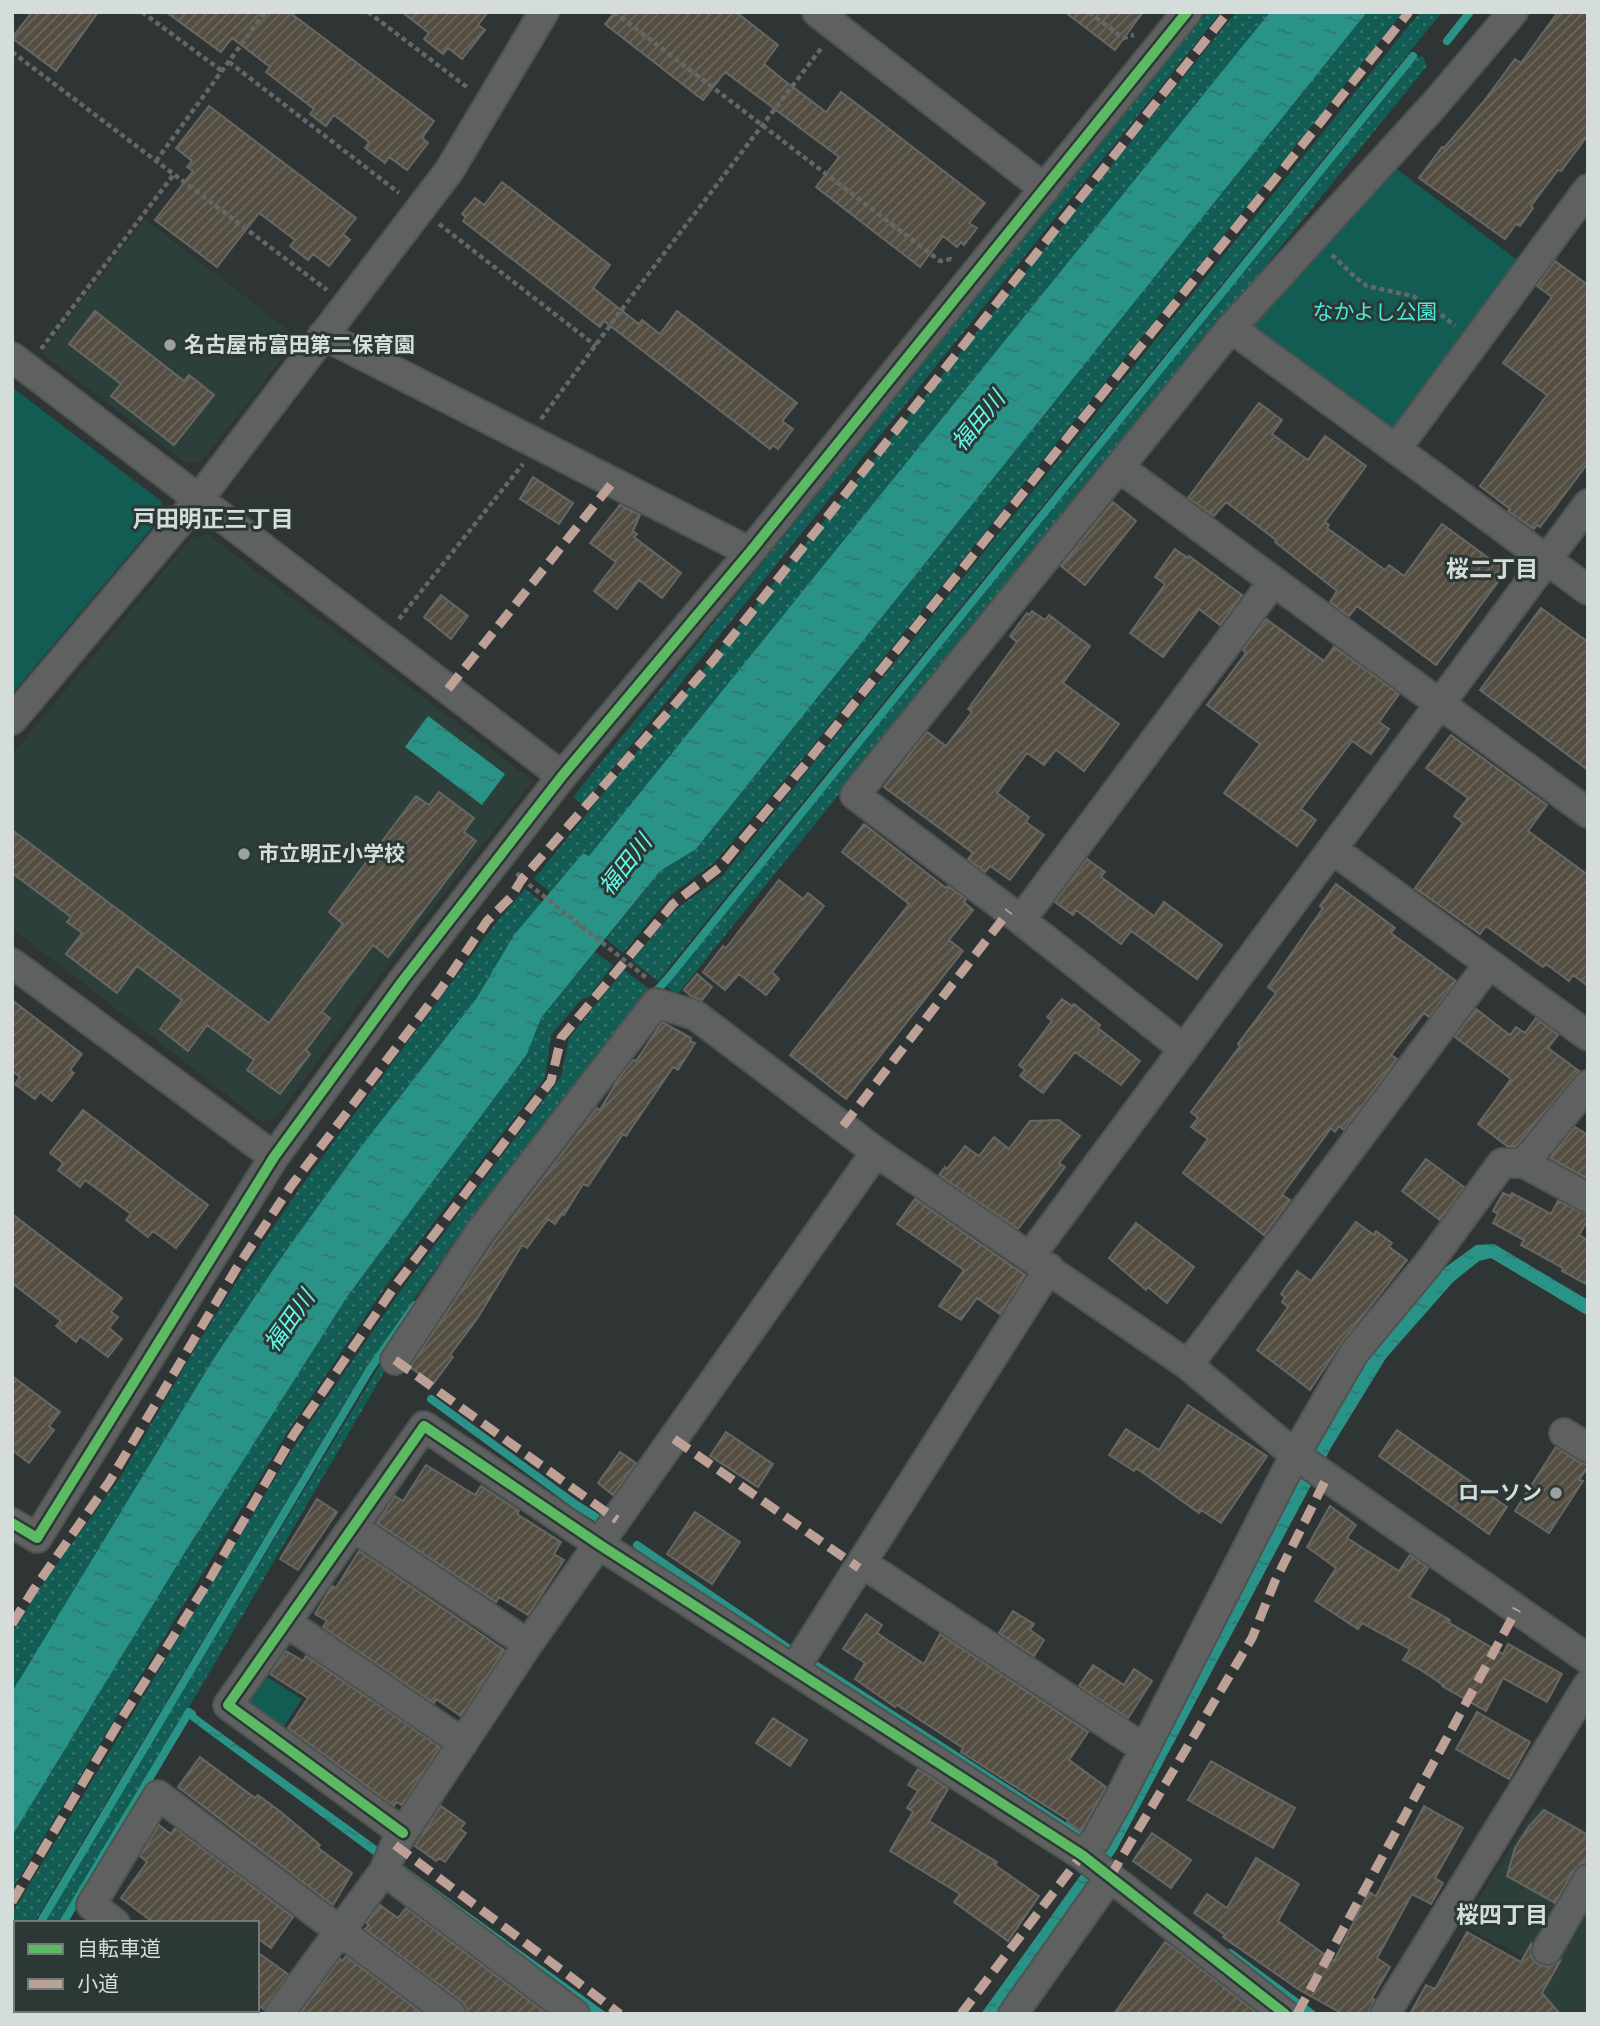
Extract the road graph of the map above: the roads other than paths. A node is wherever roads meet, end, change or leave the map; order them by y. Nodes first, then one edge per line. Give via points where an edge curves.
1 (544, 12) edge
2 (1187, 12) edge
3 (1513, 12) edge
4 (827, 20) edge
5 (1588, 189) edge
6 (1045, 190) junction
7 (1231, 328) junction
8 (323, 335) junction
9 (19, 362) edge
10 (1396, 449) junction
11 (1120, 468) junction
12 (198, 500) junction
13 (1588, 504) edge
14 (750, 552) junction
15 (1547, 560) junction
16 (1273, 582) junction
17 (1588, 590) edge
18 (1440, 704) junction
19 (12, 720) edge
20 (562, 776) junction
21 (1588, 813) edge
22 (1332, 849) junction
23 (1021, 920) junction
24 (12, 963) edge
25 (1489, 964) junction
26 (1588, 1036) edge
27 (1184, 1049) junction
28 (1588, 1085) edge
29 (876, 1152) junction
30 (274, 1157) junction
31 (1524, 1163) junction
32 (1588, 1198) edge
33 (1040, 1262) junction
34 (395, 1360) dead end
35 (1188, 1365) junction
36 (1563, 1433) dead end
37 (1588, 1448) edge
38 (1295, 1455) junction
39 (12, 1523) edge
40 (353, 1527) junction
41 (600, 1545) junction
42 (862, 1563) junction
43 (286, 1622) junction
44 (528, 1644) junction
45 (1588, 1658) edge
46 (794, 1669) junction
47 (1588, 1685) edge
48 (463, 1743) junction
49 (1144, 1749) junction
50 (391, 1855) junction
51 (1082, 1856) junction
52 (1110, 1877) junction
53 (1588, 1879) edge
54 (81, 1914) edge
55 (108, 1921) edge
56 (340, 1931) junction
57 (1547, 1950) dead end
58 (279, 2014) edge
59 (451, 2014) edge
60 (575, 2014) edge
61 (1013, 2014) edge
62 (1285, 2014) edge
63 (1385, 2014) edge

1 - 8 street via 449,171
2 - 6 street
3 - 7 street
4 - 6 street
5 - 10 street
6 - 14 street
7 - 10 street
7 - 11 street
8 - 12 street
8 - 14 street
9 - 12 street
10 - 15 street
11 - 16 street
11 - 23 street via 855,795
12 - 19 street
12 - 20 street
13 - 15 street
14 - 20 street
15 - 17 street
15 - 18 street
16 - 18 street
16 - 23 street
18 - 21 street
18 - 22 street
20 - 30 street via 404,979
22 - 25 street
22 - 27 street
23 - 27 street
24 - 30 street
25 - 26 street
25 - 35 street
27 - 33 street
28 - 31 street
29 - 33 street
29 - 34 street via 695,1015 656,1003 480,1233
29 - 41 street
30 - 39 street via 37,1538
31 - 32 street
31 - 38 street via 1502,1163 1428,1264 1354,1353
33 - 35 street
33 - 42 street
35 - 38 street
36 - 37 street
38 - 45 street
38 - 49 street
40 - 41 street via 424,1426
40 - 43 street
40 - 44 street
41 - 44 street
41 - 46 street
42 - 46 street
42 - 49 street
43 - 48 street
43 - 50 street via 228,1704
44 - 48 street
46 - 51 street
47 - 63 street
48 - 50 street
49 - 51 street via 1095,1841
50 - 56 street
50 - 60 street
51 - 52 street
52 - 61 street
52 - 62 street
53 - 57 street
54 - 55 street
54 - 56 street via 158,1795
56 - 58 street
56 - 59 street

